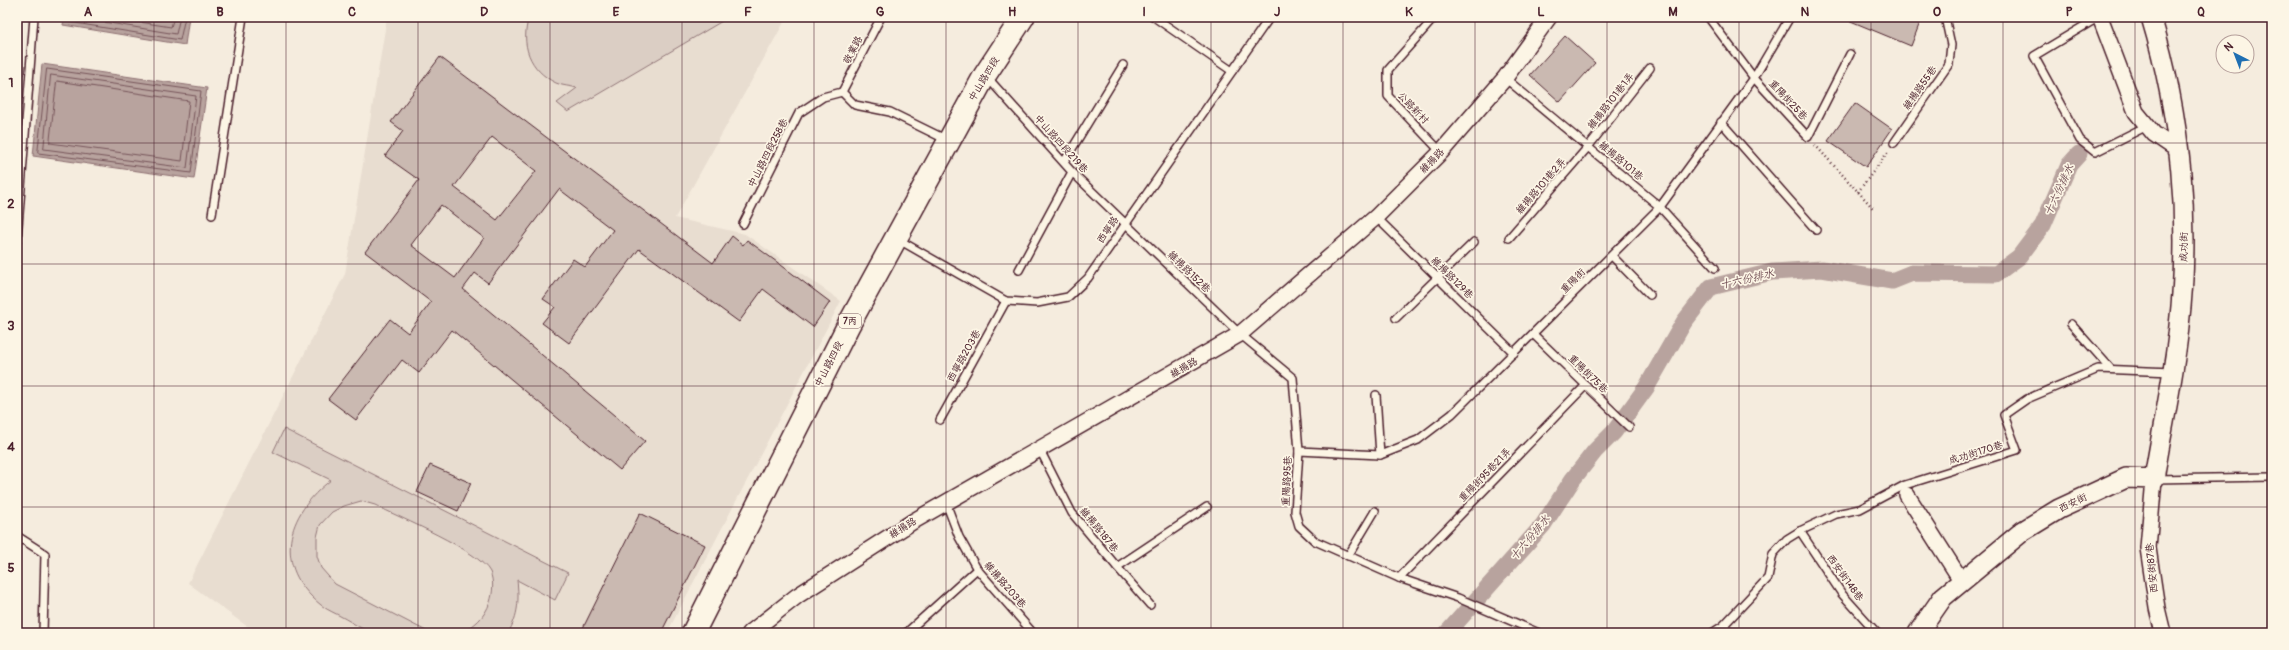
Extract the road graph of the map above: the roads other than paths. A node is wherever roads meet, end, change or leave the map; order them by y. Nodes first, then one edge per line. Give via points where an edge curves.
1 (34, 17) edge
2 (243, 17) edge
3 (881, 17) edge
4 (1023, 17) edge
5 (1154, 17) edge
6 (1270, 17) edge
7 (1435, 17) edge
8 (1549, 17) edge
9 (1708, 17) edge
10 (1790, 17) edge
11 (1945, 17) edge
12 (2099, 17) edge
13 (2151, 17) edge
14 (1850, 54) dead end
15 (1123, 65) dead end
16 (1650, 68) dead end
17 (1232, 71) junction
18 (985, 75) junction
19 (1505, 78) junction
20 (1754, 78) junction
21 (842, 92) junction
22 (1721, 122) junction
23 (2147, 126) junction
24 (949, 141) junction
25 (1894, 143) road end
26 (1588, 147) junction
27 (1441, 152) junction
28 (2179, 152) junction
29 (1064, 162) junction
30 (1072, 172) junction
31 (1660, 207) junction
32 (212, 214) dead end
33 (1376, 217) junction
34 (743, 224) dead end
35 (1125, 224) junction
36 (1816, 230) dead end
37 (897, 238) junction
38 (1509, 238) dead end
39 (17, 240) edge
40 (1474, 242) dead end
41 (1612, 256) junction
42 (1715, 268) dead end
43 (1018, 270) dead end
44 (1437, 277) junction
45 (1650, 295) dead end
46 (1006, 301) junction
47 (1396, 318) dead end
48 (2071, 324) dead end
49 (1240, 334) junction
50 (1533, 334) junction
51 (1514, 353) junction
52 (2111, 369) junction
53 (2172, 372) junction
54 (1586, 385) junction
55 (1376, 395) dead end
56 (940, 420) dead end
57 (1629, 427) dead end
58 (1040, 450) junction
59 (1299, 451) junction
60 (1380, 455) junction
61 (2272, 477) edge
62 (2154, 479) junction
63 (1907, 495) dead end
64 (946, 503) junction
65 (1208, 507) dead end
66 (1375, 511) dead end
67 (1800, 531) junction
68 (17, 536) edge
69 (1348, 556) junction
70 (1117, 567) junction
71 (977, 569) junction
72 (1399, 578) junction
73 (1961, 580) junction
74 (1150, 604) dead end
75 (1723, 626) junction
76 (757, 631) edge
77 (43, 633) edge
78 (693, 633) edge
79 (906, 633) edge
80 (1033, 633) edge
81 (1539, 633) edge
82 (1712, 633) edge
83 (1731, 633) edge
84 (1877, 633) edge
85 (1918, 633) edge
86 (2163, 633) edge

1 - 39 lane
2 - 32 lane
3 - 21 lane, 敬業路
4 - 18 main road, 中山路四段 / 7丙
5 - 17 lane
6 - 17 lane, 西寧路
7 - 27 lane, 公路新村 via 1388,70 1388,96
8 - 19 street, 維揚路
9 - 20 lane, 重陽街25巷
10 - 20 lane, 重陽街
11 - 25 lane, 維揚路55巷 via 1950,44 1949,64
12 - 23 street via 2136,112
12 - 23 lane via 2034,56 2080,140 2095,152
13 - 28 street, 成功街 via 2163,57
14 - 20 lane, 重陽街25巷 via 1808,137
15 - 29 lane
16 - 26 lane, 維揚路101巷1弄
17 - 35 lane, 西寧路
18 - 24 main road, 中山路四段 / 7丙
18 - 29 lane, 中山路四段219巷
19 - 26 lane, 維揚路101巷
19 - 27 street, 維揚路
20 - 22 lane, 重陽街
21 - 24 lane via 855,105 890,112
21 - 34 lane, 中山路四段258巷 via 823,97 799,113
22 - 31 lane, 重陽街
22 - 36 lane
23 - 28 street
24 - 37 main road, 中山路四段 / 7丙
26 - 31 lane, 維揚路101巷
26 - 38 lane, 維揚路101巷2弄
27 - 33 street, 維揚路
28 - 53 street, 成功街 via 2185,243 2179,326
29 - 30 lane, 中山路四段219巷
30 - 35 lane, 中山路四段219巷
30 - 43 lane
31 - 41 lane, 重陽街
31 - 42 lane, 維揚路101巷
33 - 44 lane, 維揚路129巷
33 - 49 street, 維揚路
35 - 46 lane, 西寧路 via 1088,278 1068,297 1037,303
35 - 49 lane, 維揚路152巷
37 - 46 lane, 西寧路
37 - 78 main road, 中山路四段 / 7丙 via 848,326
40 - 44 lane
41 - 45 lane
41 - 50 lane, 重陽街
44 - 47 lane
44 - 51 lane, 維揚路129巷
46 - 56 lane, 西寧路203巷
48 - 52 lane
49 - 58 street, 維揚路
49 - 59 lane, 重陽路95巷 via 1293,378
50 - 51 lane, 重陽街
50 - 54 lane, 重陽街75巷
51 - 60 lane, 重陽街 via 1452,414 1418,440
52 - 53 lane, 成功街170巷
52 - 67 lane, 成功街170巷 via 2098,369 2027,399 2004,415 2016,450 1905,485 1860,509 1836,514
53 - 62 street, 成功街
54 - 57 lane, 重陽街75巷
54 - 72 lane, 重陽街95巷21弄
55 - 60 lane
58 - 64 street, 維揚路
58 - 70 lane, 維揚路187巷 via 1072,513
59 - 60 lane, 重陽街
59 - 69 lane, 重陽路95巷 via 1295,512 1299,526 1315,541
61 - 62 lane, 西安街
62 - 73 street, 西安街 via 2126,478 2059,509 2023,531
62 - 86 street, 西安街87巷 via 2148,548
63 - 73 street
64 - 71 lane, 維揚路203巷 via 959,537
64 - 76 street, 維揚路 via 797,596
65 - 70 lane, 維揚路187巷
66 - 69 lane
67 - 75 lane, 成功街170巷 via 1787,539 1773,554 1768,578
67 - 84 lane, 西安街148巷 via 1842,594
68 - 77 lane via 45,554
69 - 72 lane, 重陽路95巷
70 - 74 lane
71 - 79 lane
71 - 80 lane, 維揚路203巷
72 - 81 lane, 重陽路95巷 via 1458,598
73 - 85 street, 西安街 via 1943,597
75 - 82 lane, 成功街170巷
75 - 83 lane

